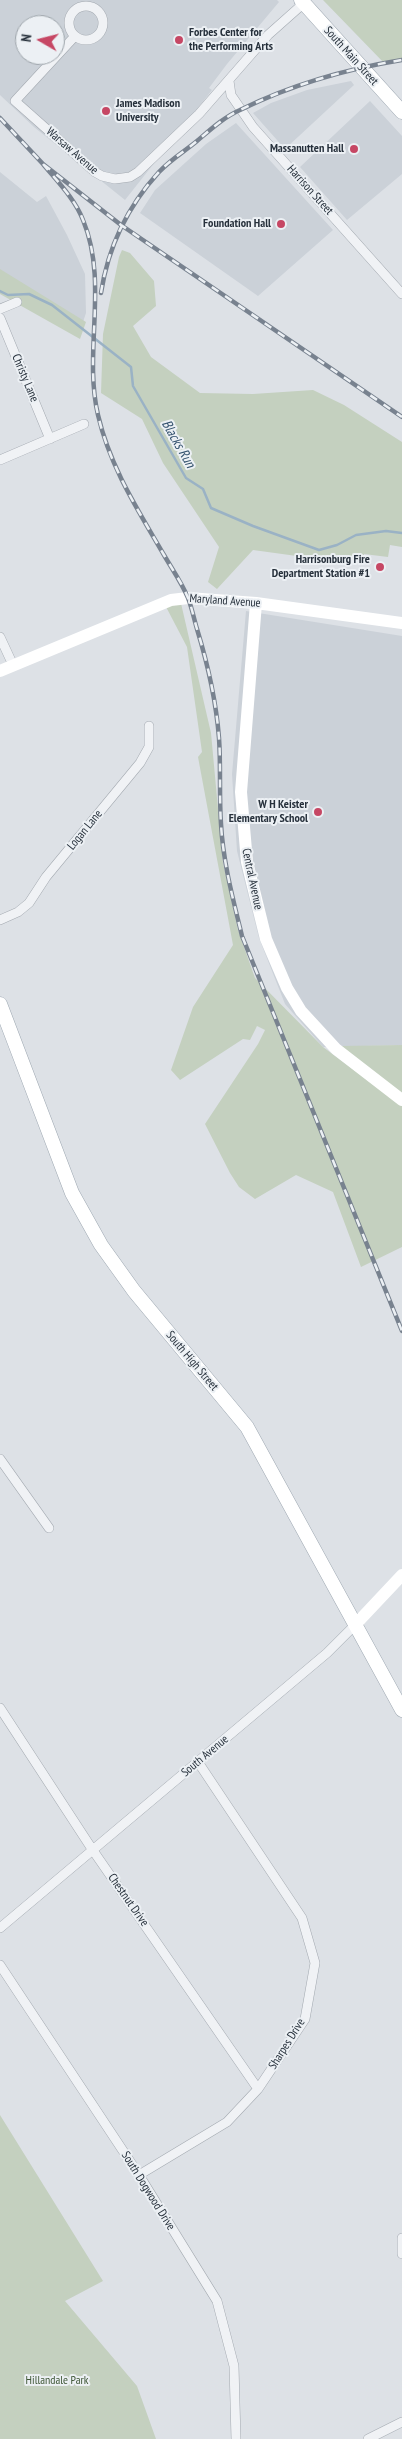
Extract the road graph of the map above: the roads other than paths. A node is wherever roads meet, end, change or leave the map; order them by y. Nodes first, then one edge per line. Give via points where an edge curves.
1 (305, 1) edge
2 (75, 36) dead end
3 (229, 81) junction
4 (402, 112) edge
5 (402, 294) edge
6 (17, 302) dead end
7 (0, 310) edge
8 (0, 318) edge
9 (84, 424) dead end
10 (50, 438) junction
11 (0, 460) edge
12 (256, 602) junction
13 (402, 623) edge
14 (0, 637) edge
15 (13, 665) junction
16 (0, 671) edge
17 (149, 726) dead end
18 (0, 920) edge
19 (0, 1004) edge
20 (402, 1100) edge
21 (0, 1459) edge
22 (49, 1528) dead end
23 (402, 1575) edge
24 (355, 1625) junction
25 (0, 1708) edge
26 (402, 1710) edge
27 (198, 1762) junction
28 (92, 1849) junction
29 (0, 1928) edge
30 (0, 1965) edge
31 (258, 2089) junction
32 (139, 2175) junction
33 (402, 2238) edge
34 (402, 2254) edge
35 (402, 2422) edge
36 (236, 2439) edge
37 (368, 2439) edge

1 - 3 street, Warsaw Avenue via 268,35
1 - 4 main road, South Main Street
2 - 3 street, Warsaw Avenue via 15,101 95,172 108,178 123,179 138,172
3 - 5 street, Harrison Street via 232,96 253,128
6 - 7 street
8 - 10 street, Christy Lane
9 - 10 street
10 - 11 street
12 - 13 street, Maryland Avenue
12 - 15 street, Maryland Avenue via 171,600
12 - 20 street, Central Avenue via 241,792 246,862 266,939 287,988 307,1018 336,1049
14 - 15 street
15 - 16 street, Maryland Avenue
17 - 18 street, Logan Lane via 149,747 140,763 46,877 29,903
19 - 24 main road, South High Street via 72,1193 101,1245 134,1292 247,1428
21 - 22 street
23 - 24 street, South Avenue
24 - 26 main road, South High Street
24 - 27 street, South Avenue via 327,1653
25 - 28 street, Chestnut Drive
27 - 28 street, South Avenue
27 - 31 street, Sharpes Drive via 302,1918 315,1963 305,2018
28 - 29 street, South Avenue
28 - 31 street, Chestnut Drive
30 - 32 street, South Dogwood Drive
31 - 32 street, Sharpes Drive via 227,2122
32 - 36 street, South Dogwood Drive via 217,2301 234,2366
33 - 34 street
35 - 37 street

